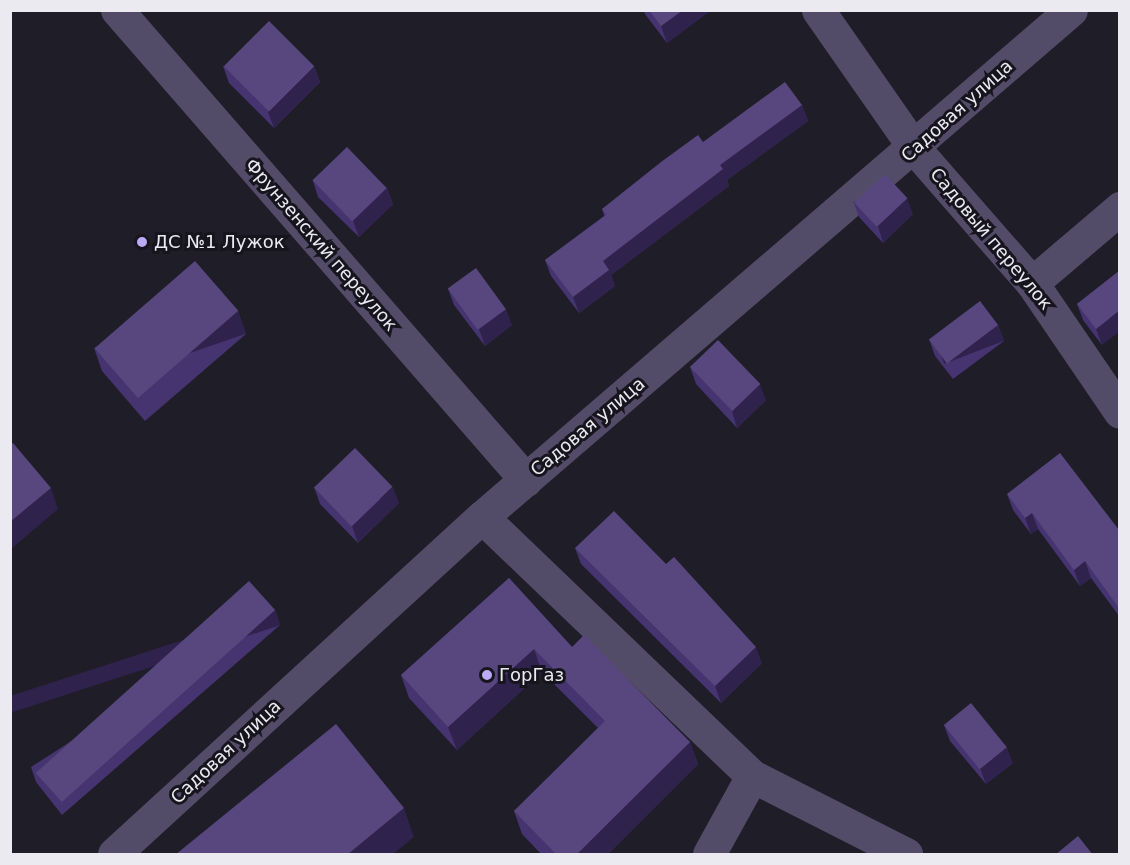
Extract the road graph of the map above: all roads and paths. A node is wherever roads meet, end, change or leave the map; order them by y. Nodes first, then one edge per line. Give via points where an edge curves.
1 (117, 10) edge
2 (818, 10) edge
3 (1071, 10) edge
4 (915, 149) junction
5 (1119, 208) edge
6 (1032, 283) junction
7 (1119, 412) edge
8 (526, 480) junction
9 (482, 517) junction
10 (752, 776) junction
11 (114, 855) edge
12 (709, 855) edge
13 (906, 855) edge

1 - 8 street, Фрунзенский переулок
2 - 4 street, Садовый переулок
3 - 4 street, Садовая улица
4 - 6 street, Садовый переулок
4 - 8 street, Садовая улица
5 - 6 street
6 - 7 street, Садовый переулок
8 - 9 street, Садовая улица
9 - 10 street
9 - 11 street, Садовая улица
10 - 12 street
10 - 13 street

